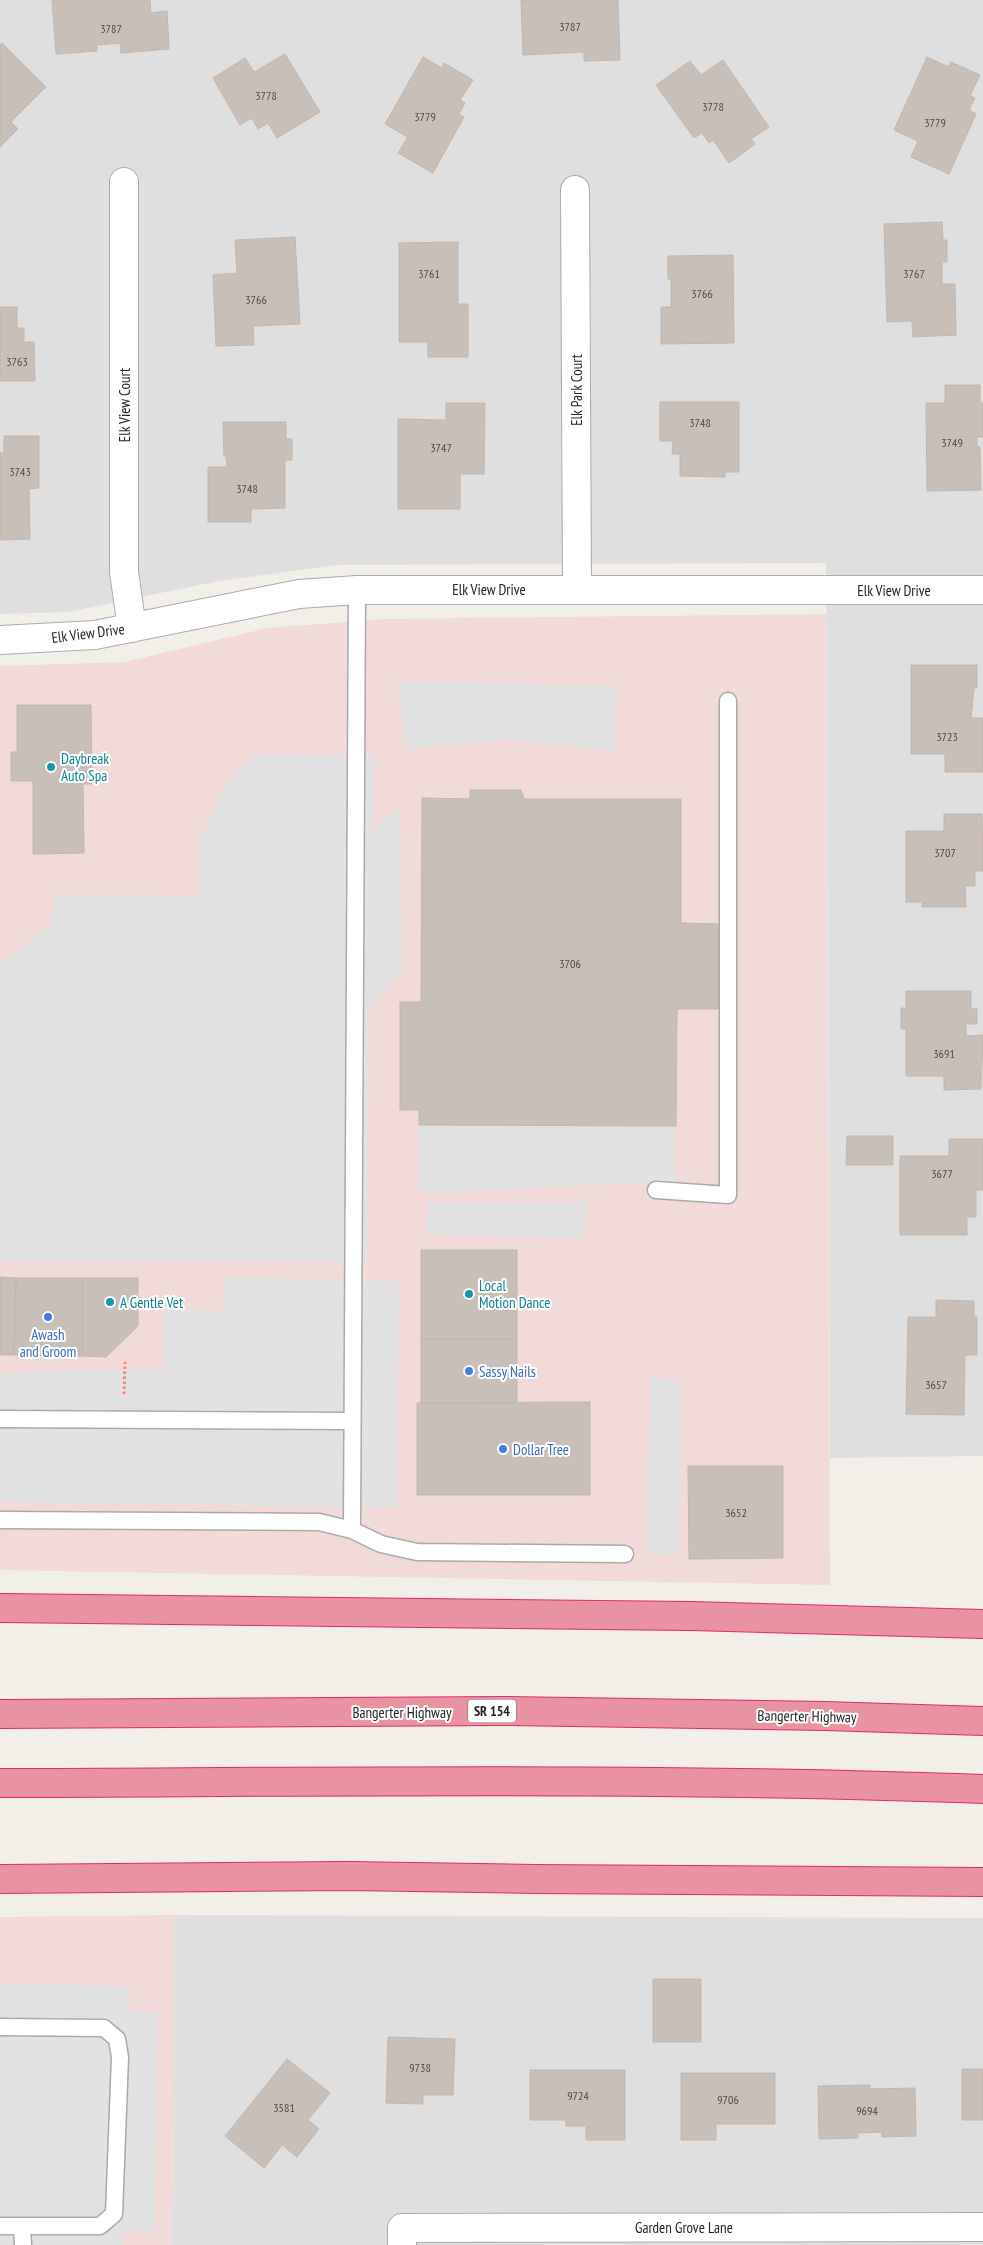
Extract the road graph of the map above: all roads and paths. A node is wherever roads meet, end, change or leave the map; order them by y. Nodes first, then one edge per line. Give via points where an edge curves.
1 (124, 182) dead end
2 (575, 190) dead end
3 (577, 589) junction
4 (356, 590) junction
5 (983, 590) edge
6 (132, 628) junction
7 (0, 640) edge
8 (728, 701) dead end
9 (656, 1190) dead end
10 (126, 1362) dead end
11 (0, 1419) edge
12 (123, 1420) junction
13 (352, 1421) junction
14 (0, 1520) edge
15 (352, 1530) junction
16 (625, 1554) dead end
17 (0, 1608) edge
18 (983, 1624) edge
19 (0, 1714) edge
20 (983, 1721) edge
21 (0, 1783) edge
22 (983, 1789) edge
23 (0, 1879) edge
24 (983, 1882) edge
25 (0, 2027) edge
26 (0, 2226) edge
27 (22, 2226) junction
28 (983, 2227) edge
29 (23, 2245) edge
30 (402, 2245) edge

1 - 6 street, Elk View Court via 124,572
2 - 3 street, Elk Park Court
3 - 4 street, Elk View Drive
3 - 5 street, Elk View Drive
4 - 6 street, Elk View Drive via 299,594
4 - 13 lane
6 - 7 street, Elk View Drive via 86,636
8 - 9 lane via 728,1195
10 - 12 path
11 - 12 lane
12 - 13 lane
13 - 15 lane
14 - 15 lane via 319,1522
15 - 16 lane via 381,1544 416,1552
17 - 18 highway via 692,1616
19 - 20 highway, Bangerter Highway / SR 154 via 506,1711
21 - 22 highway via 571,1782
23 - 24 highway via 348,1876
25 - 27 lane via 104,2028 117,2039 120,2057 114,2214 100,2226
26 - 27 lane
27 - 29 lane
28 - 30 street, Garden Grove Lane via 402,2228

